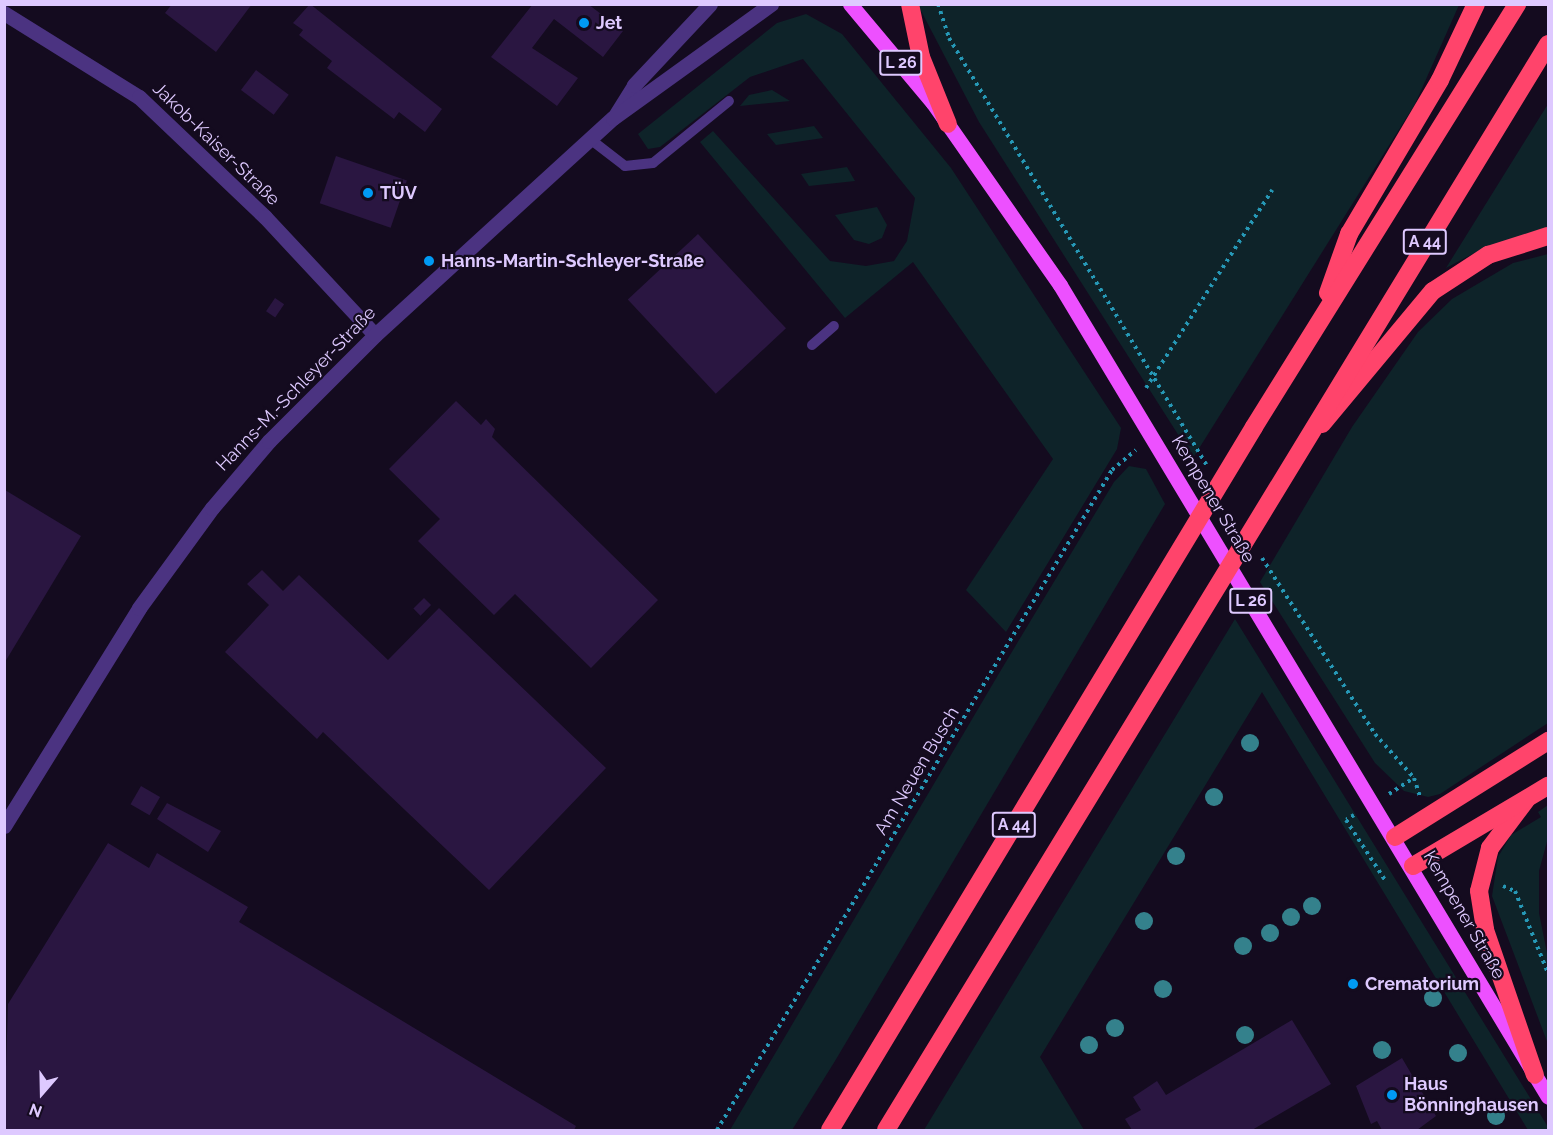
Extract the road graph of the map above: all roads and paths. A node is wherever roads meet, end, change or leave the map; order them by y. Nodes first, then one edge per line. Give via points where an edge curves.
1 (710, 4) edge
2 (771, 4) edge
3 (850, 4) edge
4 (910, 4) edge
5 (938, 4) edge
6 (1476, 4) edge
7 (1516, 4) edge
8 (4, 13) edge
9 (1548, 44) edge
10 (729, 101) dead end
11 (613, 118) junction
12 (948, 124) junction
13 (590, 139) junction
14 (1272, 190) dead end
15 (1548, 236) edge
16 (1322, 317) junction
17 (834, 326) dead end
18 (375, 335) junction
19 (812, 345) dead end
20 (1154, 375) junction
21 (1134, 406) junction
22 (1154, 438) junction
23 (1303, 442) junction
24 (1213, 474) dead end
25 (1259, 554) dead end
26 (1548, 741) edge
27 (1548, 786) edge
28 (1526, 800) junction
29 (1428, 817) junction
30 (4, 826) edge
31 (1395, 837) junction
32 (1413, 866) junction
33 (1481, 878) junction
34 (1548, 973) edge
35 (1535, 1075) junction
36 (1548, 1097) edge
37 (717, 1131) edge
38 (830, 1131) edge
39 (886, 1131) edge

1 - 11 street, Hanns-M.-Schleyer-Straße via 634,85
2 - 11 street, Hanns-M.-Schleyer-Straße
3 - 12 main road, Kempener Straße / L 26
4 - 12 highway via 921,57
5 - 20 path via 949,38
6 - 16 highway via 1445,71 1349,234
7 - 16 highway, A 44
8 - 18 street, Jakob-Kaiser-Straße via 139,97 265,217
9 - 23 highway, A 44
10 - 13 lane via 653,163 626,166
11 - 13 street, Hanns-M.-Schleyer-Straße
12 - 21 main road, Kempener Straße / L 26 via 1049,267
13 - 18 street, Hanns-M.-Schleyer-Straße
14 - 20 path
15 - 23 highway via 1488,255 1433,291 1342,404
16 - 38 highway, A 44
17 - 19 lane
18 - 30 street, Hanns-M.-Schleyer-Straße via 269,441 181,547 111,651
20 - 21 path
20 - 24 path
21 - 22 main road, Kempener Straße / L 26
22 - 31 main road, Kempener Straße / L 26
22 - 37 path, Am Neuen Busch via 1112,470
23 - 39 highway, A 44
25 - 29 path via 1375,735 1414,778
26 - 29 highway
27 - 28 highway
28 - 32 highway
28 - 33 highway via 1494,840
29 - 31 highway
31 - 32 main road, Kempener Straße / L 26
32 - 35 main road, Kempener Straße / L 26
33 - 34 path via 1515,891
33 - 35 highway via 1485,930
35 - 36 main road, Kempener Straße / L 26

